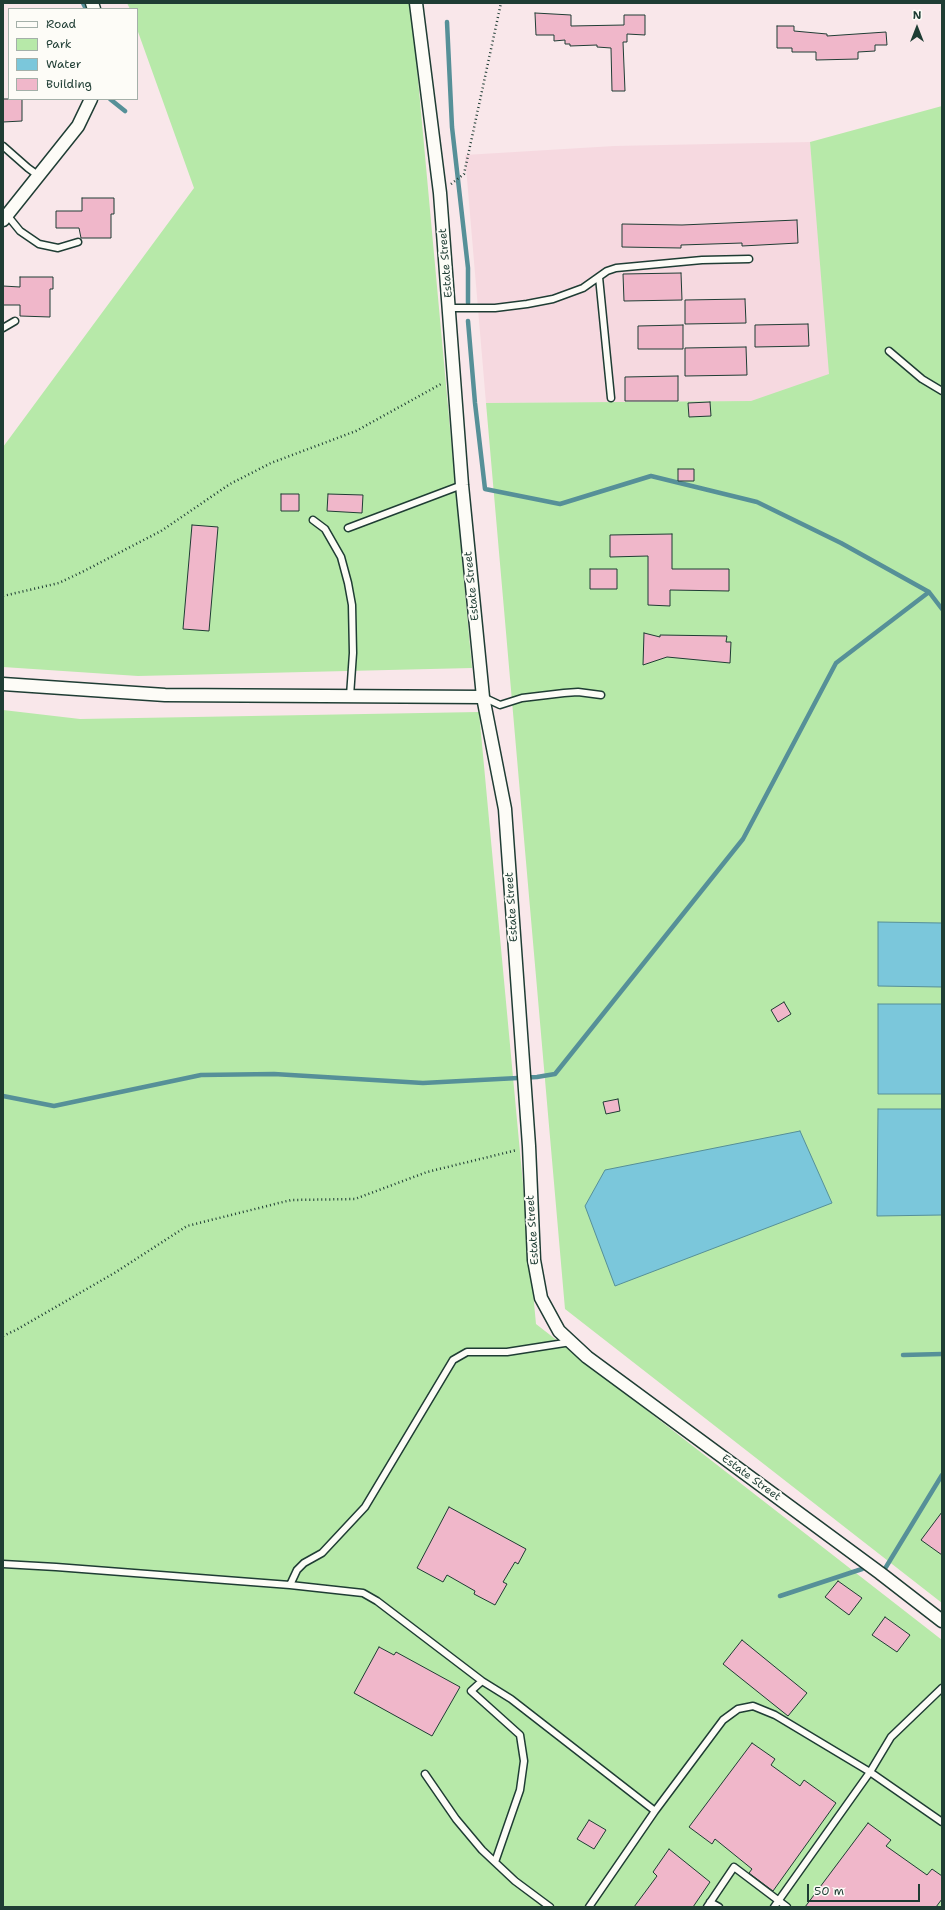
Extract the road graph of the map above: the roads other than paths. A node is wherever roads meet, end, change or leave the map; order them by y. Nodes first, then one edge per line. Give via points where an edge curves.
1 (416, 3) edge
2 (91, 100) edge
3 (3, 146) edge
4 (39, 176) junction
5 (5, 218) edge
6 (78, 242) dead end
7 (749, 259) dead end
8 (599, 277) junction
9 (450, 308) junction
10 (15, 321) dead end
11 (3, 328) edge
12 (889, 351) dead end
13 (942, 391) edge
14 (611, 398) dead end
15 (462, 485) junction
16 (312, 520) dead end
17 (348, 528) dead end
18 (3, 684) edge
19 (601, 695) dead end
20 (350, 696) junction
21 (484, 697) junction
22 (571, 1342) junction
23 (3, 1564) edge
24 (290, 1585) junction
25 (942, 1621) edge
26 (482, 1681) junction
27 (942, 1688) edge
28 (870, 1772) junction
29 (425, 1774) dead end
30 (655, 1811) junction
31 (942, 1822) edge
32 (495, 1862) junction
33 (778, 1901) junction
34 (709, 1904) edge
35 (550, 1907) edge
36 (589, 1907) edge
37 (718, 1907) edge
38 (774, 1907) edge
39 (787, 1907) edge

1 - 9 street, Estate Street via 440,193
2 - 4 street via 78,126
3 - 4 lane
4 - 5 street
5 - 6 lane via 39,244 58,248
7 - 8 lane via 623,267 607,271
8 - 9 lane via 583,288 540,302 495,308
8 - 14 lane
9 - 15 street, Estate Street
10 - 11 lane
12 - 13 lane via 922,379
15 - 17 lane
15 - 21 street, Estate Street
16 - 20 lane via 325,529 341,557 348,583 352,605 353,645
18 - 20 street via 165,695
19 - 21 lane via 564,693 522,698 500,705
20 - 21 street
21 - 22 street, Estate Street via 505,810 529,1146 534,1260 541,1298 559,1331
22 - 24 lane via 506,1352 467,1352 453,1360 365,1507 322,1553 296,1570
22 - 25 street, Estate Street via 587,1357
23 - 24 lane
24 - 26 lane via 363,1593
26 - 30 lane via 511,1699
26 - 32 lane via 471,1691 520,1735 524,1761 520,1790
27 - 28 lane via 891,1737
28 - 30 lane via 775,1715 753,1706 738,1710 723,1720
28 - 31 lane
28 - 33 lane
29 - 32 lane via 456,1819
30 - 36 lane
32 - 35 lane via 515,1881
33 - 34 lane via 734,1867
33 - 38 lane
33 - 39 lane
34 - 37 lane

